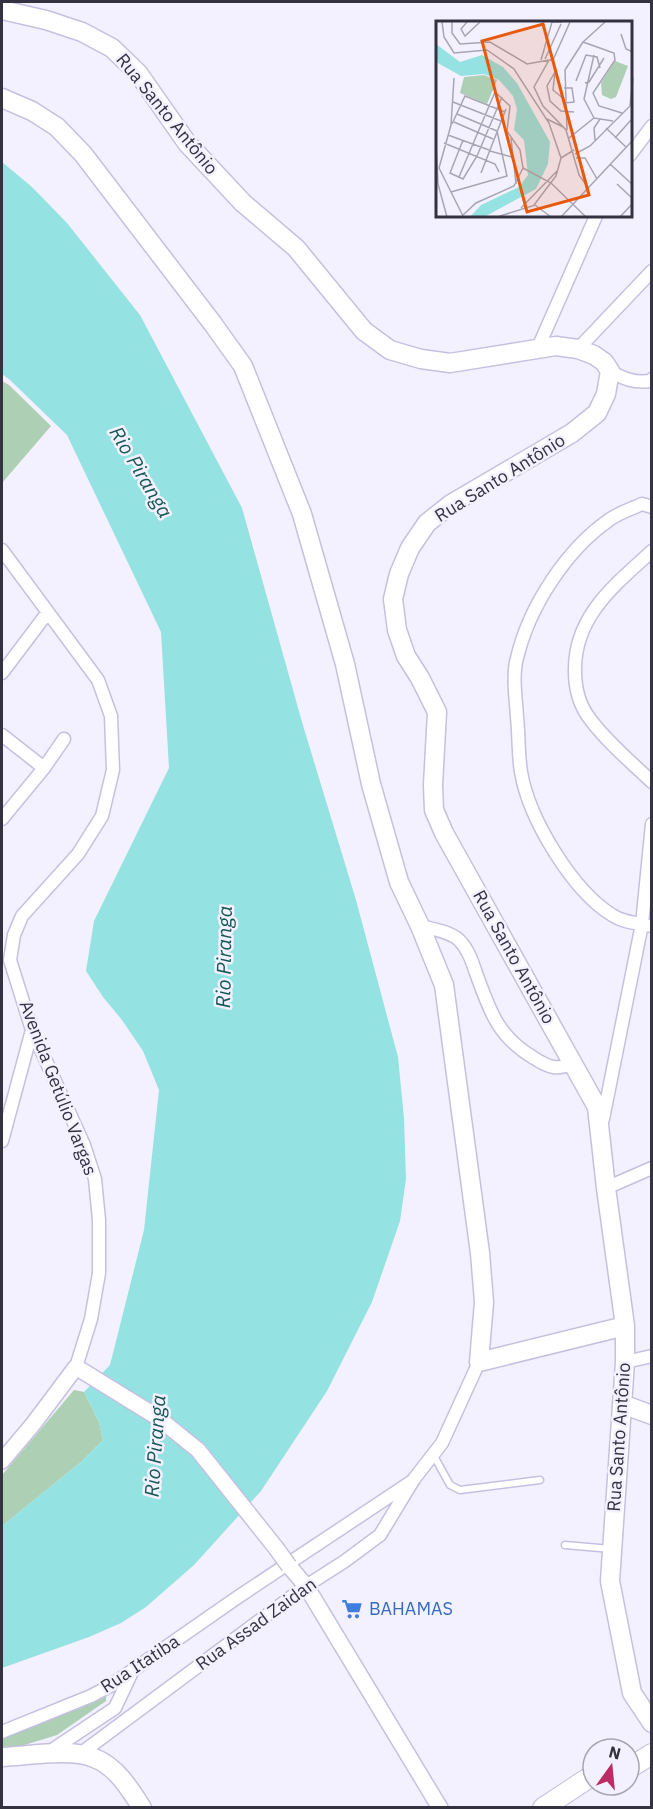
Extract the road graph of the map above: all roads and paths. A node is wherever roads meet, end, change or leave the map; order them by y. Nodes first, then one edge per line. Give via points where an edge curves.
1 (2, 10) edge
2 (2, 98) edge
3 (651, 126) edge
4 (632, 152) edge
5 (595, 218) edge
6 (651, 271) edge
7 (578, 349) junction
8 (537, 350) junction
9 (610, 371) junction
10 (651, 379) edge
11 (651, 507) edge
12 (2, 550) edge
13 (651, 551) edge
14 (48, 612) junction
15 (2, 673) edge
16 (2, 735) edge
17 (64, 739) dead end
18 (44, 768) junction
19 (651, 782) edge
20 (2, 819) edge
21 (651, 830) edge
22 (647, 925) edge
23 (420, 926) junction
24 (32, 1030) junction
25 (573, 1063) junction
26 (600, 1133) junction
27 (2, 1141) edge
28 (651, 1168) edge
29 (606, 1188) junction
30 (625, 1326) junction
31 (651, 1356) edge
32 (479, 1362) junction
33 (625, 1362) junction
34 (80, 1369) junction
35 (622, 1404) junction
36 (651, 1415) edge
37 (434, 1456) junction
38 (2, 1461) edge
39 (414, 1479) junction
40 (540, 1480) dead end
41 (566, 1545) dead end
42 (612, 1549) junction
43 (267, 1578) joint
44 (306, 1586) junction
45 (131, 1673) junction
46 (651, 1723) edge
47 (2, 1732) edge
48 (46, 1754) junction
49 (80, 1754) junction
50 (2, 1757) edge
51 (581, 1783) edge
52 (585, 1797) edge
53 (142, 1808) edge
54 (440, 1808) edge
55 (543, 1808) edge
56 (568, 1808) edge

1 - 8 main road, Rua Santo Antônio via 82,32 112,48 138,73 186,143 243,203 296,248 364,331 390,350 450,363
2 - 23 main road via 57,127 83,154 243,366 302,514 345,664 399,882
3 - 4 street
5 - 8 street
6 - 7 street
7 - 8 main road, Rua Santo Antônio via 556,346
7 - 9 main road, Rua Santo Antônio via 600,358
9 - 10 street via 627,380
9 - 25 main road, Rua Santo Antônio via 597,413 572,433 451,504 427,524 410,548 393,599 406,656 437,712 434,810
11 - 22 street via 642,504 610,519 567,559 529,622 516,660 515,687 521,772 535,814 561,861 588,895 613,916
12 - 14 street, Avenida Getúlio Vargas
13 - 19 street via 592,611 581,632 575,666 577,693 590,719
14 - 15 street
14 - 24 street, Avenida Getúlio Vargas via 98,680 111,716 113,770 102,816 78,854 22,916 14,936 10,960
16 - 18 street
17 - 18 street
18 - 20 street
21 - 22 street
22 - 26 street
23 - 25 street via 449,934 460,942 470,956 491,1015 512,1042 551,1067
23 - 32 main road via 444,985 453,1048 484,1292
24 - 27 street
24 - 34 street, Avenida Getúlio Vargas via 84,1145 95,1179 99,1273
25 - 26 main road, Rua Santo Antônio via 597,1107
26 - 29 main road, Rua Santo Antônio
28 - 29 street
29 - 30 main road, Rua Santo Antônio
30 - 32 main road
30 - 33 main road, Rua Santo Antônio
31 - 33 street
32 - 37 street, Rua Assad Zaidan
33 - 35 main road, Rua Santo Antônio
34 - 38 street
34 - 44 street, bridge via 157,1417 198,1450
35 - 36 main road
35 - 42 main road, Rua Santo Antônio
37 - 39 street, Rua Assad Zaidan
37 - 40 lane via 450,1485 460,1490
39 - 43 street, Rua Assad Zaidan
39 - 44 street, Rua Assad Zaidan via 380,1535
41 - 42 lane
42 - 46 main road, Rua Santo Antônio via 610,1581 632,1693
43 - 45 street, Rua Itatiba
44 - 49 street, Rua Assad Zaidan
44 - 54 street
45 - 47 street, Rua Itatiba via 91,1696
45 - 48 street via 115,1708
48 - 49 main road
48 - 50 main road
49 - 53 main road via 108,1766
51 - 55 main road
52 - 56 main road

